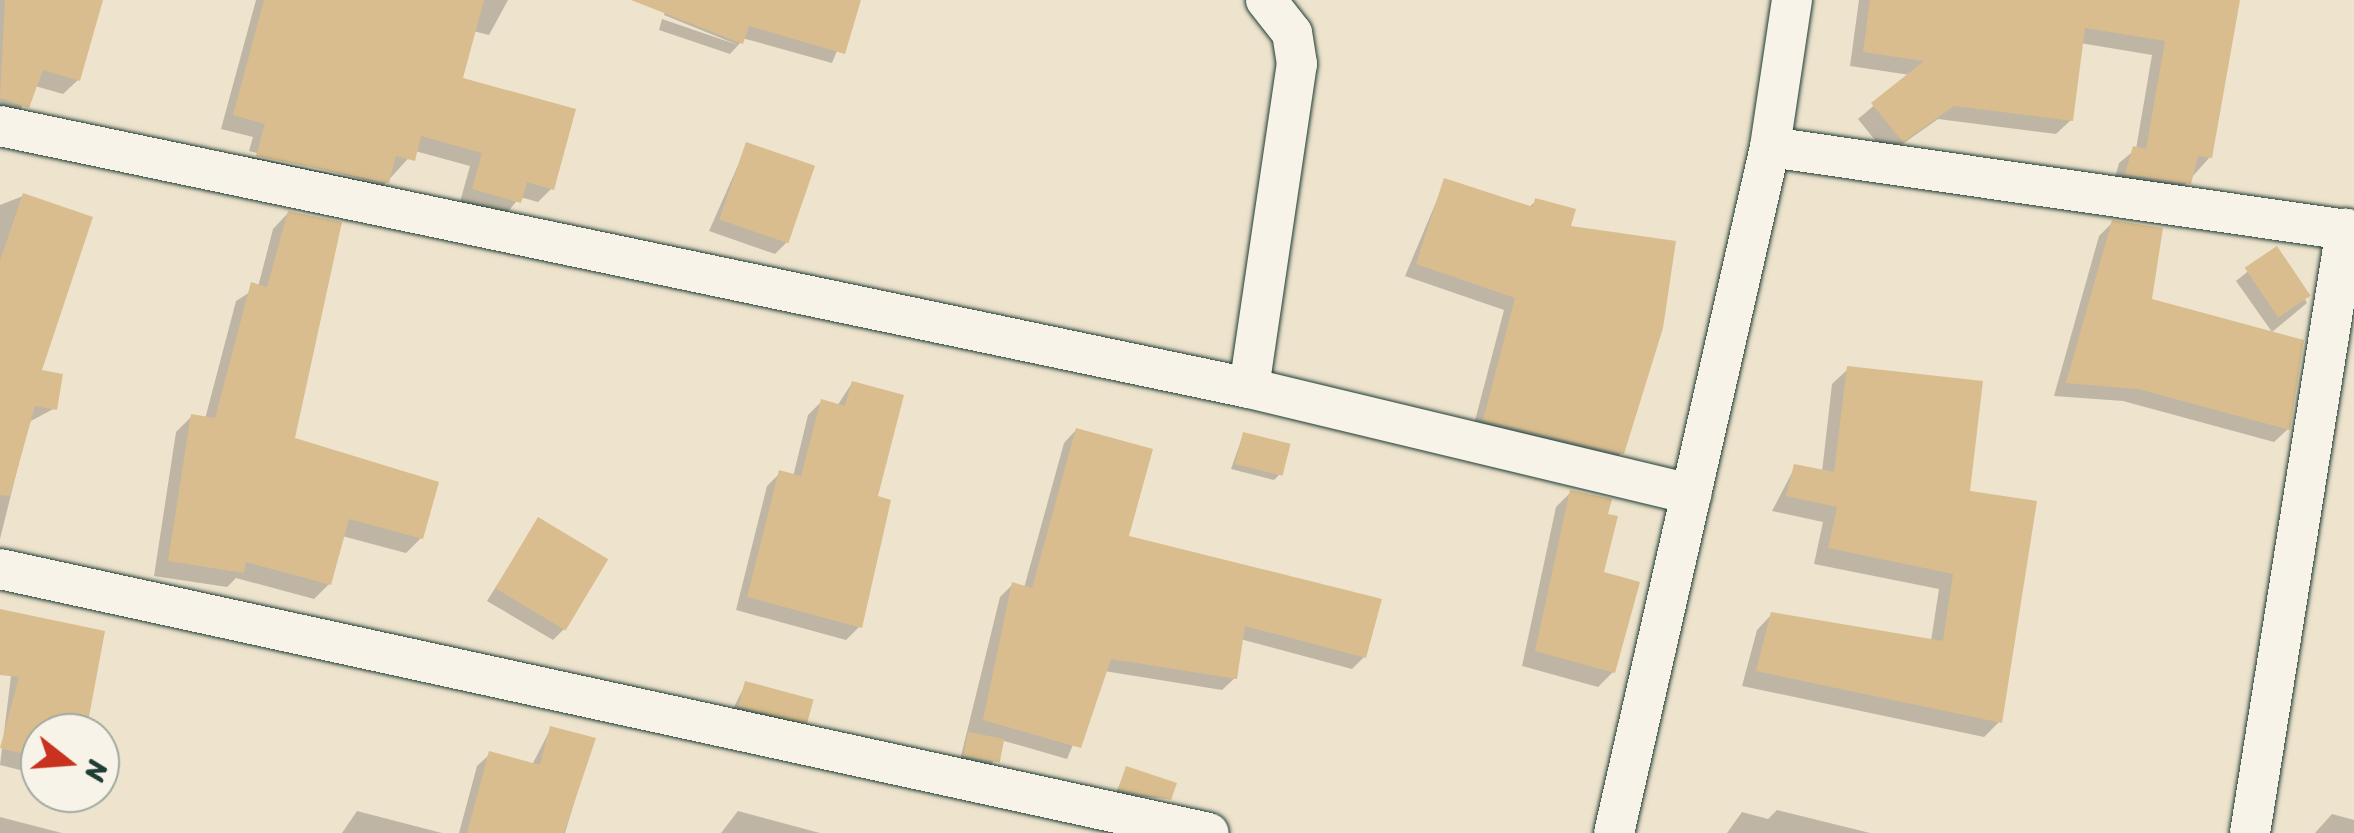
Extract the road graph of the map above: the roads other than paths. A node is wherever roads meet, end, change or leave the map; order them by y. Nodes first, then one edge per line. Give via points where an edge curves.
1 (1266, 0) edge
2 (1792, 0) edge
3 (0, 126) edge
4 (1770, 147) junction
5 (2350, 230) edge
6 (1249, 388) junction
7 (1691, 494) junction
8 (0, 569) edge
9 (1209, 833) edge
10 (1614, 833) edge
11 (2250, 833) edge

1 - 6 street via 1292,33 1297,64
2 - 4 street
3 - 6 street
4 - 5 street
4 - 7 street
5 - 11 street
6 - 7 street
7 - 10 street
8 - 9 street

